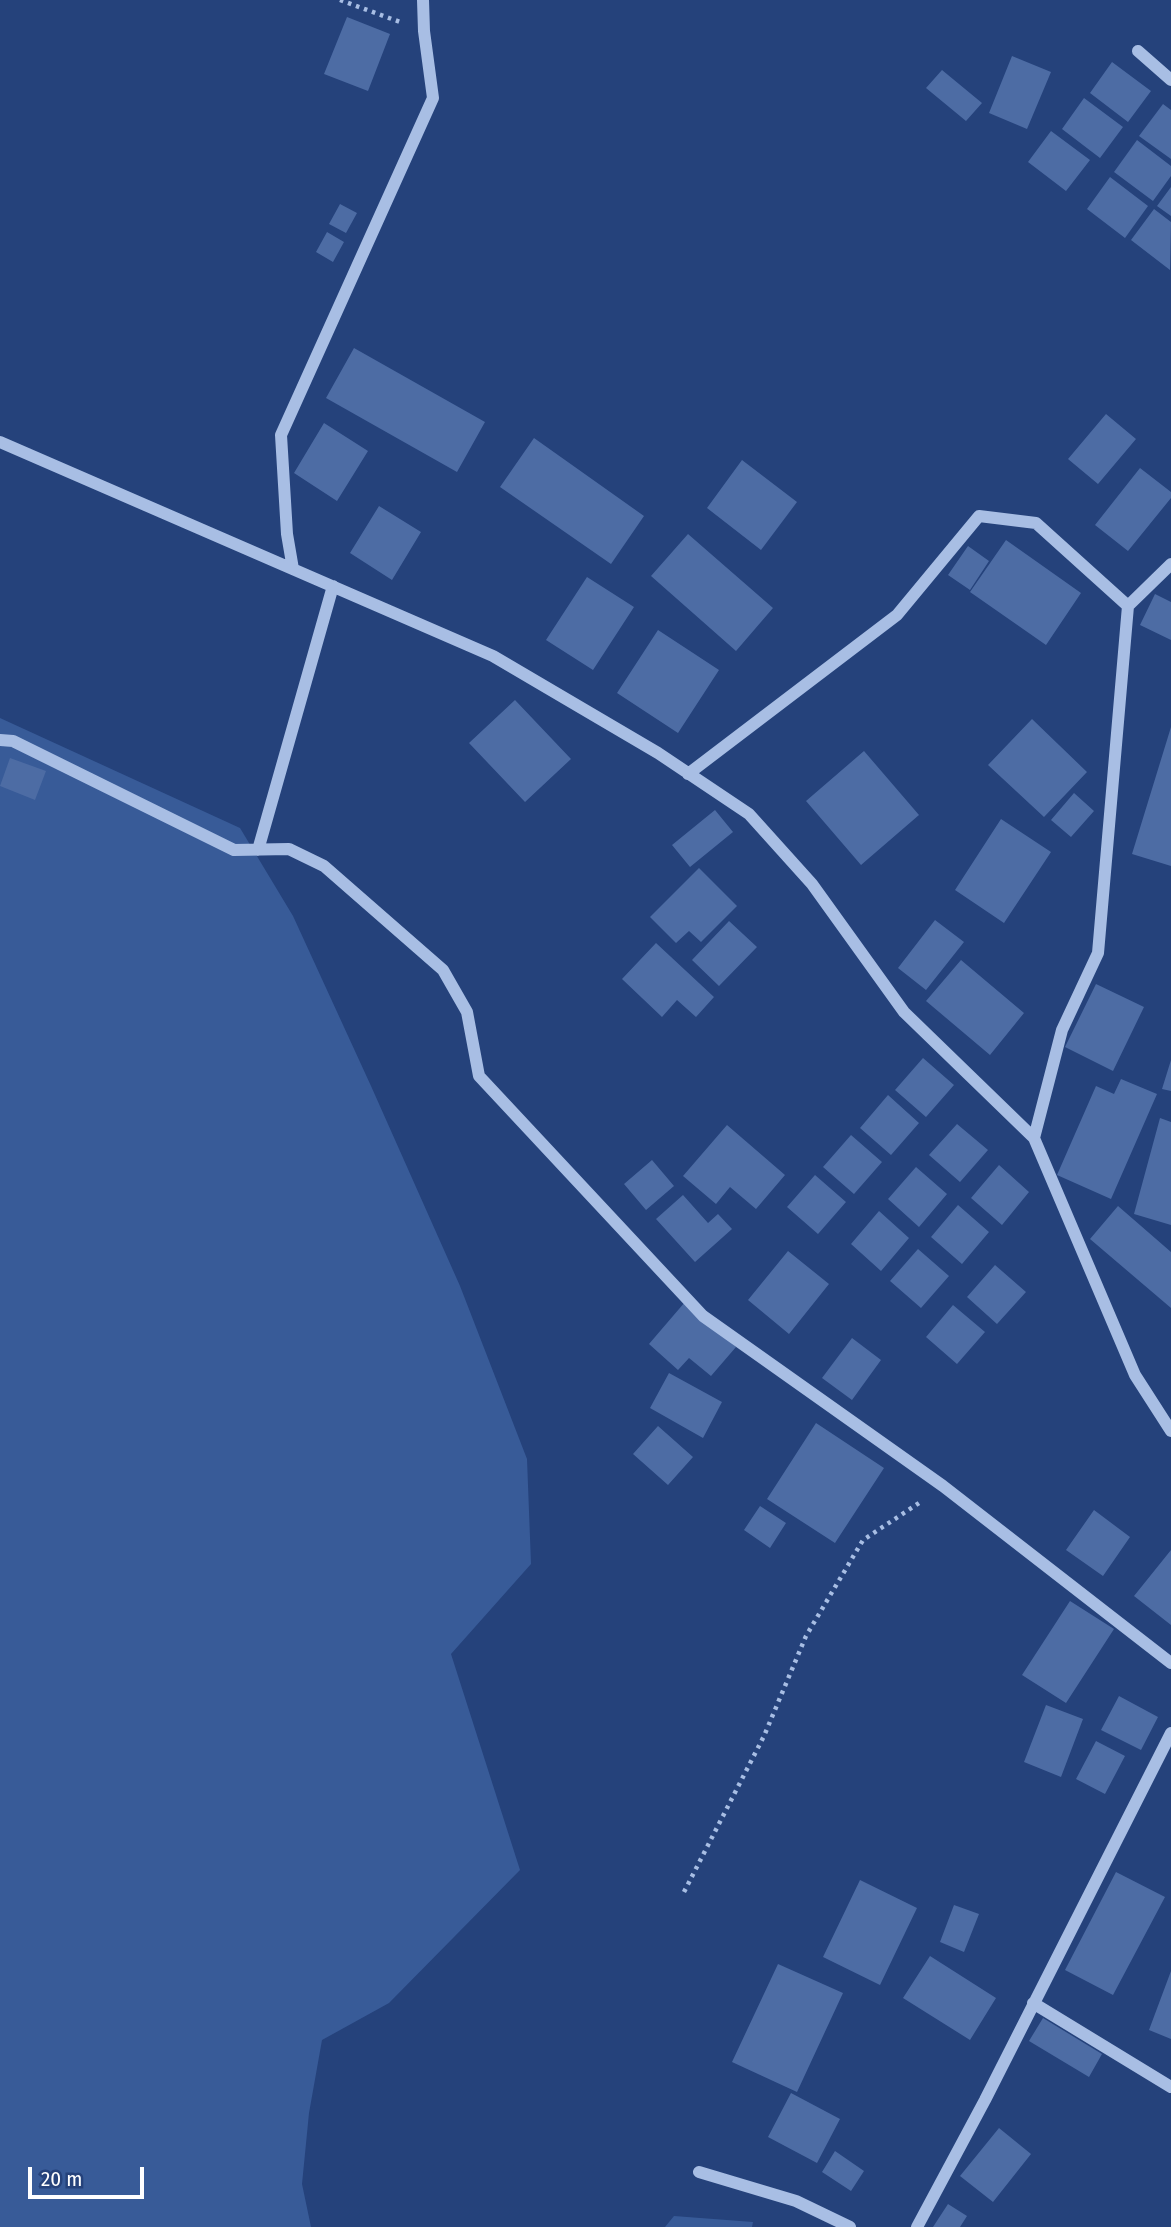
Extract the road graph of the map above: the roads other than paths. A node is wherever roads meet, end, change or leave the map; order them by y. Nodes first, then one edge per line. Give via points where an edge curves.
1 (423, 0) edge
2 (1138, 51) dead end
3 (1171, 80) edge
4 (0, 442) edge
5 (1171, 565) edge
6 (293, 569) junction
7 (333, 586) junction
8 (1128, 606) junction
9 (0, 740) edge
10 (688, 774) junction
11 (258, 850) junction
12 (1034, 1138) junction
13 (1171, 1431) edge
14 (1171, 1662) edge
15 (1171, 1733) edge
16 (1033, 2003) junction
17 (1171, 2087) edge
18 (699, 2172) dead end
19 (850, 2227) edge
20 (917, 2227) edge

1 - 6 street via 433,98 281,435
2 - 3 street
4 - 6 street
5 - 8 street
6 - 7 street
7 - 10 street via 493,656
7 - 11 street
8 - 10 street via 1036,523 979,516 897,615
8 - 12 street via 1098,953 1062,1030
9 - 11 street via 13,741 234,850
10 - 12 street via 749,814 812,884 904,1012
11 - 14 street via 289,849 324,866 443,970 467,1012 479,1076 703,1317 943,1486
12 - 13 street via 1135,1375
15 - 16 street
16 - 17 street
16 - 20 street
18 - 19 street via 796,2201

